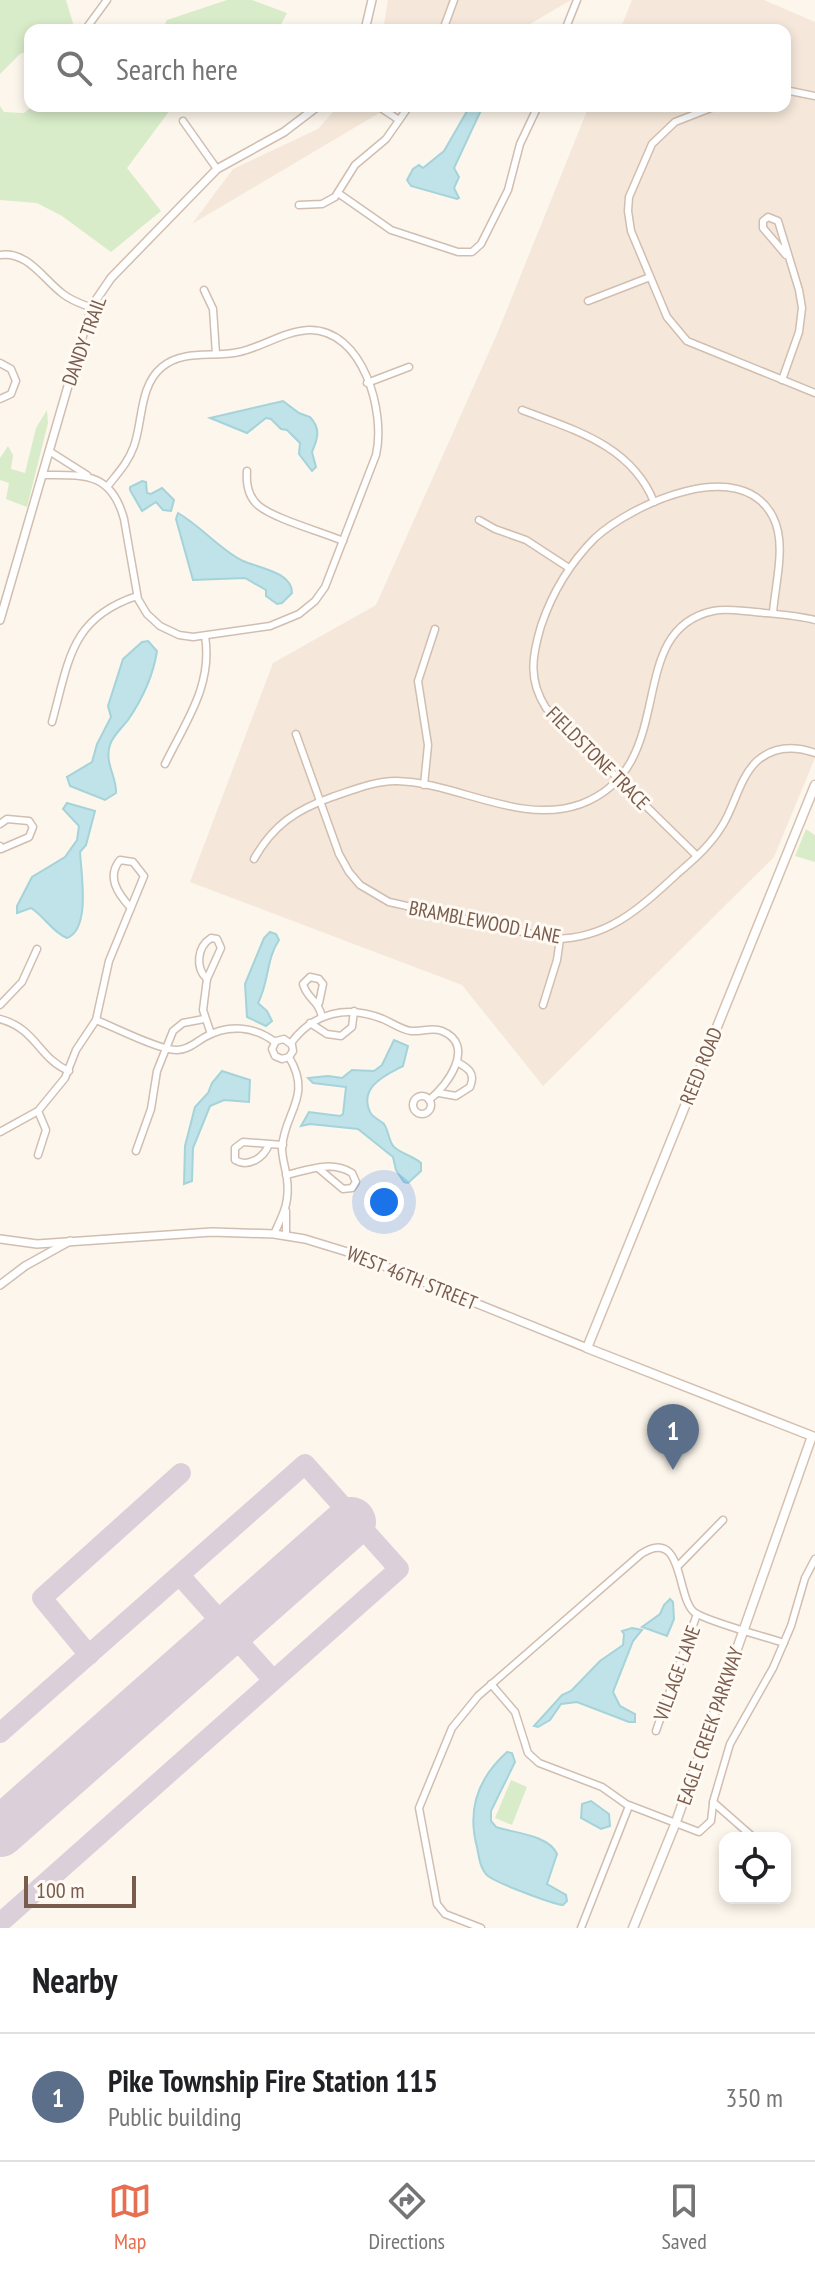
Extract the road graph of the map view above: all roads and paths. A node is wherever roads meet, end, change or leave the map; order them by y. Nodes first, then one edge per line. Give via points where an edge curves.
1 (107, 0) edge
2 (372, 0) edge
3 (454, 0) edge
4 (577, 0) edge
5 (89, 24) edge
6 (366, 24) edge
7 (445, 24) edge
8 (567, 24) edge
9 (791, 91) edge
10 (815, 96) edge
11 (310, 112) edge
12 (387, 112) edge
13 (405, 112) edge
14 (535, 112) edge
15 (698, 112) edge
16 (399, 120) junction
17 (183, 121) dead end
18 (217, 169) junction
19 (338, 193) junction
20 (299, 205) dead end
21 (0, 255) edge
22 (786, 255) junction
23 (650, 277) junction
24 (204, 290) dead end
25 (588, 301) dead end
26 (92, 308) junction
27 (216, 354) junction
28 (0, 363) edge
29 (409, 367) dead end
30 (782, 380) junction
31 (367, 383) junction
32 (815, 393) edge
33 (0, 399) edge
34 (522, 410) dead end
35 (49, 451) junction
36 (247, 471) dead end
37 (42, 475) junction
38 (87, 475) junction
39 (107, 487) junction
40 (654, 502) junction
41 (479, 520) dead end
42 (343, 541) junction
43 (569, 568) junction
44 (137, 596) junction
45 (773, 613) junction
46 (0, 620) edge
47 (815, 620) edge
48 (435, 629) dead end
49 (205, 636) junction
50 (52, 722) dead end
51 (296, 734) dead end
52 (815, 753) edge
53 (165, 764) dead end
54 (618, 779) junction
55 (424, 785) junction
56 (815, 785) edge
57 (321, 801) junction
58 (0, 824) edge
59 (0, 849) edge
60 (697, 856) junction
61 (254, 859) dead end
62 (131, 908) junction
63 (560, 939) junction
64 (37, 949) dead end
65 (207, 979) junction
66 (319, 1003) dead end
67 (0, 1005) edge
68 (543, 1005) dead end
69 (354, 1011) junction
70 (322, 1017) junction
71 (0, 1019) edge
72 (204, 1019) junction
73 (96, 1020) junction
74 (310, 1023) junction
75 (211, 1034) junction
76 (275, 1042) junction
77 (291, 1043) junction
78 (166, 1048) junction
79 (289, 1057) junction
80 (457, 1062) junction
81 (69, 1071) junction
82 (439, 1093) junction
83 (429, 1100) dead end
84 (38, 1111) junction
85 (0, 1132) edge
86 (269, 1144) junction
87 (283, 1145) junction
88 (136, 1151) dead end
89 (38, 1155) dead end
90 (318, 1168) junction
91 (286, 1175) junction
92 (286, 1211) junction
93 (274, 1234) junction
94 (286, 1236) junction
95 (0, 1239) edge
96 (72, 1240) junction
97 (2, 1279) edge
98 (587, 1348) junction
99 (814, 1434) edge
100 (723, 1520) dead end
101 (815, 1559) edge
102 (678, 1566) junction
103 (697, 1614) junction
104 (744, 1629) junction
105 (784, 1643) junction
106 (491, 1684) junction
107 (656, 1731) dead end
108 (713, 1804) junction
109 (629, 1806) junction
110 (676, 1822) junction
111 (747, 1832) edge
112 (481, 1928) edge
113 (581, 1928) edge
114 (633, 1928) edge

1 - 5 street
2 - 6 street
3 - 7 street
4 - 8 street
9 - 10 street
11 - 18 street, DANDY TRAIL
12 - 16 street
13 - 16 street
14 - 19 street via 508,190 472,252 391,230
15 - 23 street via 661,133 631,190 628,221
16 - 19 street via 355,165
17 - 18 street
18 - 26 street, DANDY TRAIL via 111,278
19 - 20 street via 322,204
21 - 26 street via 21,258 66,297
22 - 22 street via 778,221 768,217 763,228
22 - 30 street via 802,314
23 - 25 street
23 - 30 street via 667,317 687,341
24 - 27 street via 213,309
26 - 35 street, DANDY TRAIL
27 - 31 street via 236,353 301,331 321,331 351,348
27 - 39 street via 179,357 156,372 145,393 132,452
28 - 33 street via 11,369 16,381 11,394
29 - 31 street
30 - 32 street
31 - 42 street via 378,414 378,444
34 - 40 street via 612,448 633,466
35 - 37 street, DANDY TRAIL
35 - 38 street
36 - 42 street via 250,496 261,507
37 - 38 street
37 - 46 street, DANDY TRAIL
38 - 39 street
39 - 44 street via 124,519
40 - 43 street, FIELDSTONE TRACE via 603,531
40 - 45 street, FIELDSTONE TRACE via 727,487 764,504 779,538
41 - 43 street via 533,543
42 - 49 street via 325,587 299,614 270,626
43 - 54 street, FIELDSTONE TRACE via 550,601 534,649 534,683 546,708
44 - 49 street via 163,628
44 - 50 street via 100,613 79,636
45 - 47 street
45 - 54 street via 715,611 689,621 673,635 661,657 639,747
48 - 55 street via 418,681 428,745
49 - 53 street via 204,683
51 - 57 street, BRAMBLEWOOD LANE
52 - 60 street, BRAMBLEWOOD LANE via 780,749 756,763 722,827
54 - 55 street via 581,803 542,810
54 - 60 street, FIELDSTONE TRACE
55 - 57 street via 377,783
56 - 98 main road, REED ROAD
57 - 61 street via 283,820
57 - 63 street, BRAMBLEWOOD LANE via 345,866 374,895 399,906
58 - 59 street via 9,819 29,821 33,827 29,837
60 - 63 street, BRAMBLEWOOD LANE via 619,923 594,934
62 - 62 street via 113,877 120,860 133,862 144,876
62 - 73 street via 106,971
63 - 68 street
64 - 67 street via 22,982
65 - 65 street via 221,948 215,938 206,940 201,951 200,968
65 - 72 street
66 - 70 street
69 - 70 street
69 - 74 street via 352,1027 341,1036
69 - 80 street via 408,1030 445,1032 455,1041
70 - 74 street
71 - 81 street via 26,1030 54,1063
72 - 75 street
72 - 78 street via 179,1025
73 - 78 street
73 - 81 street
74 - 77 street
75 - 76 street via 250,1030
75 - 78 street via 185,1049
76 - 77 street
76 - 79 street via 275,1056
77 - 79 street
78 - 88 street
79 - 87 street via 298,1096
80 - 82 street
80 - 82 street via 470,1070 470,1087 456,1096
81 - 84 street
82 - 83 street
84 - 85 street
84 - 89 street via 46,1133
86 - 86 street via 254,1160 239,1163 234,1155 239,1143
86 - 87 street
87 - 91 street
90 - 90 street via 341,1166 356,1182 343,1189
90 - 91 street
91 - 92 street
92 - 93 street
92 - 94 street
93 - 94 street, WEST 46TH STREET
93 - 96 street, WEST 46TH STREET via 189,1232
94 - 98 street, WEST 46TH STREET via 354,1254
95 - 96 street via 30,1244
96 - 97 street, WEST 46TH STREET
98 - 99 main road, WEST 46TH STREET
99 - 104 main road, EAGLE CREEK PARKWAY
100 - 102 street
101 - 105 street, EAGLE CREEK PARKWAY
102 - 103 street via 687,1602
102 - 106 street via 661,1549 644,1552
103 - 104 street
103 - 107 street, VILLAGE LANE
104 - 105 street, EAGLE CREEK PARKWAY
104 - 110 main road, EAGLE CREEK PARKWAY
105 - 108 street, EAGLE CREEK PARKWAY via 732,1740
106 - 109 street via 515,1712 533,1759 602,1787
106 - 112 street via 452,1728 420,1803 435,1899 441,1911
108 - 110 street, EAGLE CREEK PARKWAY via 711,1821 701,1832
108 - 111 street, EAGLE CREEK PARKWAY
109 - 110 street
109 - 113 street
110 - 114 main road, EAGLE CREEK PARKWAY

